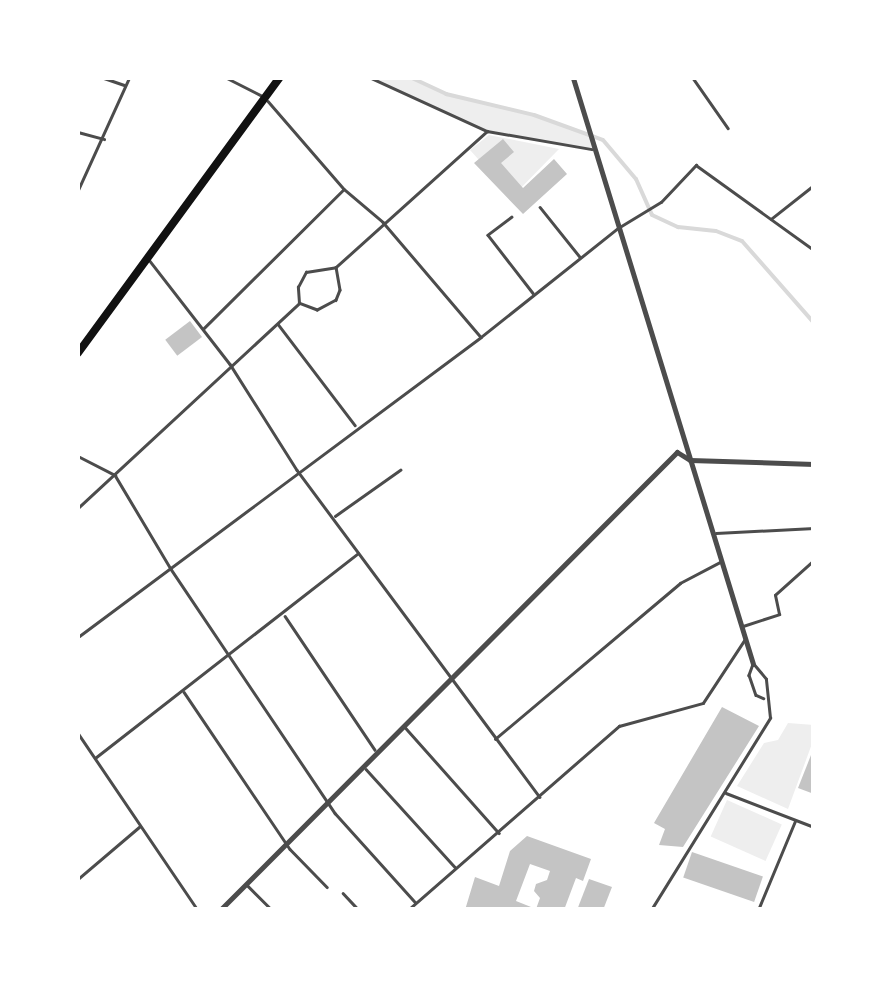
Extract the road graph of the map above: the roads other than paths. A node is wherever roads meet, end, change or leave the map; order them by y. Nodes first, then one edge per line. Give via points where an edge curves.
1 (104, 78) edge
2 (129, 78) edge
3 (227, 78) edge
4 (279, 78) edge
5 (371, 78) edge
6 (573, 78) edge
7 (694, 78) edge
8 (126, 86) junction
9 (266, 98) junction
10 (728, 128) dead end
11 (487, 130) junction
12 (78, 132) edge
13 (104, 139) junction
14 (597, 150) junction
15 (814, 185) edge
16 (344, 189) junction
17 (78, 190) edge
18 (540, 207) dead end
19 (512, 217) dead end
20 (770, 220) junction
21 (383, 222) junction
22 (618, 228) junction
23 (814, 250) edge
24 (580, 258) junction
25 (148, 260) junction
26 (336, 267) junction
27 (533, 293) junction
28 (299, 303) junction
29 (277, 323) junction
30 (202, 330) junction
31 (481, 337) junction
32 (78, 354) edge
33 (230, 364) junction
34 (356, 427) junction
35 (78, 456) edge
36 (690, 460) junction
37 (814, 464) edge
38 (297, 470) junction
39 (400, 470) dead end
40 (115, 475) junction
41 (78, 508) edge
42 (333, 517) junction
43 (814, 528) edge
44 (712, 533) junction
45 (359, 552) junction
46 (814, 560) edge
47 (721, 561) junction
48 (171, 569) junction
49 (284, 614) junction
50 (742, 627) junction
51 (78, 637) edge
52 (746, 638) junction
53 (228, 657) junction
54 (753, 664) junction
55 (448, 679) junction
56 (183, 691) junction
57 (765, 698) junction
58 (404, 725) junction
59 (78, 734) edge
60 (495, 740) junction
61 (376, 752) junction
62 (94, 758) junction
63 (363, 765) junction
64 (724, 792) junction
65 (540, 797) junction
66 (331, 800) junction
67 (794, 821) junction
68 (140, 826) junction
69 (814, 827) edge
70 (500, 834) junction
71 (288, 841) junction
72 (456, 868) junction
73 (78, 878) edge
74 (246, 884) junction
75 (327, 887) dead end
76 (343, 893) dead end
77 (416, 902) junction
78 (198, 910) edge
79 (220, 910) edge
80 (272, 910) edge
81 (359, 910) edge
82 (408, 910) edge
83 (651, 910) edge
84 (758, 910) edge

1 - 8 lane
2 - 8 lane
3 - 9 lane
4 - 9 main road
5 - 11 lane
6 - 14 street
7 - 10 lane
8 - 13 lane
9 - 16 lane
9 - 25 main road
11 - 14 lane
11 - 21 lane
12 - 13 lane
13 - 17 lane
14 - 22 street
15 - 20 lane
16 - 21 lane
16 - 30 lane
18 - 24 lane
19 - 27 lane via 488,235
20 - 22 lane via 696,165 661,202
20 - 23 lane
21 - 26 lane
21 - 31 lane
22 - 24 lane
22 - 36 street
24 - 27 lane
25 - 30 lane
25 - 32 main road
26 - 28 lane via 306,272
26 - 28 lane via 336,300 317,310
27 - 31 lane
28 - 29 lane
29 - 33 lane
29 - 34 lane
30 - 33 lane
31 - 34 lane
33 - 38 lane
33 - 40 lane
34 - 38 lane
35 - 40 lane
36 - 37 street
36 - 44 street
36 - 55 street via 677,452
38 - 42 lane
38 - 48 lane
39 - 42 lane
40 - 41 lane
40 - 48 lane
42 - 45 lane
43 - 44 lane
44 - 47 street
45 - 49 lane
45 - 55 lane
46 - 50 lane via 775,595 779,614
47 - 50 street
47 - 60 lane via 680,584
48 - 51 lane
48 - 53 lane
49 - 53 lane
49 - 61 lane
50 - 52 street
52 - 54 street
52 - 65 lane via 703,703 619,726
53 - 56 lane
53 - 66 lane
54 - 57 lane via 766,679
54 - 57 lane via 749,675 756,696
55 - 58 street
55 - 60 lane
56 - 62 lane
56 - 71 lane
57 - 64 lane via 770,718
58 - 61 street
58 - 70 lane
59 - 62 lane
60 - 65 lane
61 - 63 street
62 - 68 lane
63 - 66 street
63 - 72 lane
64 - 67 lane
64 - 83 lane
65 - 70 lane
66 - 71 street
66 - 77 lane via 335,813
67 - 69 lane
67 - 84 lane
68 - 73 lane
68 - 78 lane
70 - 72 lane
71 - 74 street
71 - 75 lane
72 - 77 lane
74 - 79 street
74 - 80 lane
76 - 81 lane
77 - 82 lane

